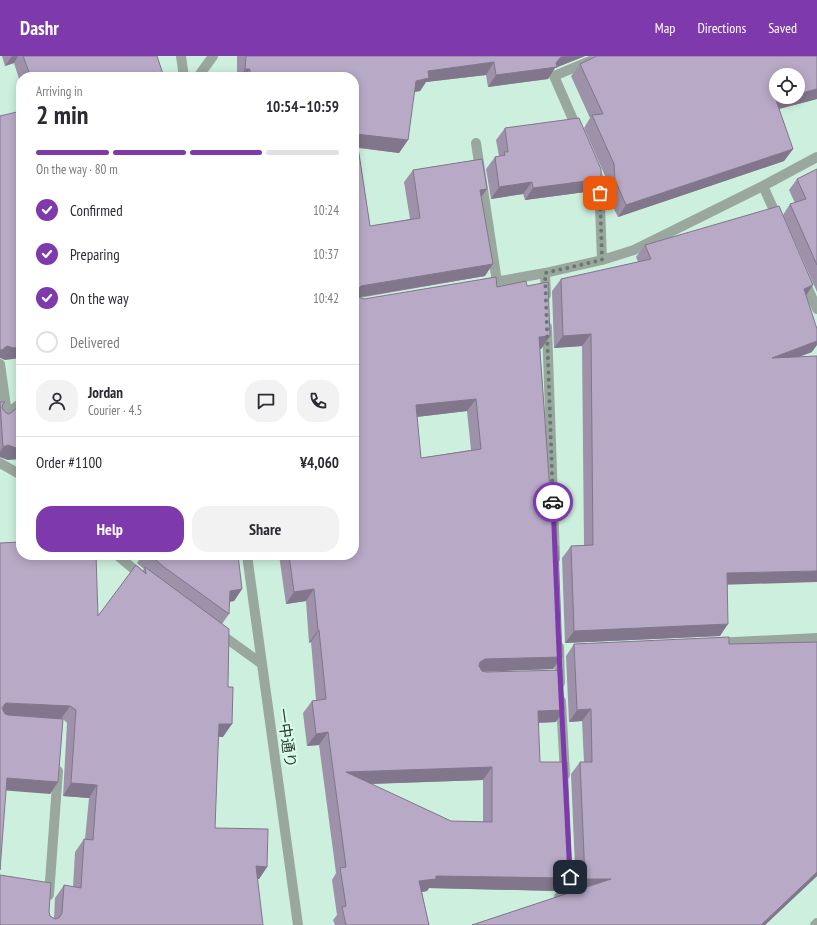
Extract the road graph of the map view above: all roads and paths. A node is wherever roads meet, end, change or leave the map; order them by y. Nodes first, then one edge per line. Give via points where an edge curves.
1 (182, 56) edge
2 (213, 56) edge
3 (602, 56) edge
4 (184, 72) edge
5 (202, 72) edge
6 (581, 138) edge
7 (476, 143) dead end
8 (817, 157) edge
9 (590, 159) edge
10 (763, 186) junction
11 (782, 230) edge
12 (602, 260) junction
13 (545, 273) junction
14 (801, 273) edge
15 (497, 282) junction
16 (473, 286) edge
17 (546, 305) edge
18 (817, 309) edge
19 (546, 320) edge
20 (0, 364) edge
21 (16, 408) edge
22 (4, 417) edge
23 (0, 463) edge
24 (16, 472) edge
25 (123, 560) edge
26 (248, 560) edge
27 (556, 572) edge
28 (152, 584) edge
29 (211, 627) edge
30 (558, 634) edge
31 (817, 638) edge
32 (708, 643) edge
33 (262, 664) junction
34 (58, 764) edge
35 (565, 784) edge
36 (568, 854) edge
37 (548, 900) edge
38 (49, 902) edge
39 (298, 925) edge

1 - 4 street
2 - 5 street
3 - 6 street via 554,76
7 - 15 street
8 - 10 street
9 - 12 street via 599,179
10 - 11 street
10 - 12 street via 634,250
12 - 13 street
13 - 15 street
13 - 17 street
14 - 18 street
15 - 16 street
19 - 27 street
20 - 22 street
21 - 22 street
23 - 24 street
25 - 28 street
26 - 33 street, 一中通り
29 - 33 street
30 - 35 street via 563,650 556,675
31 - 32 street
33 - 39 street, 一中通り
34 - 38 street
36 - 37 street via 570,893

